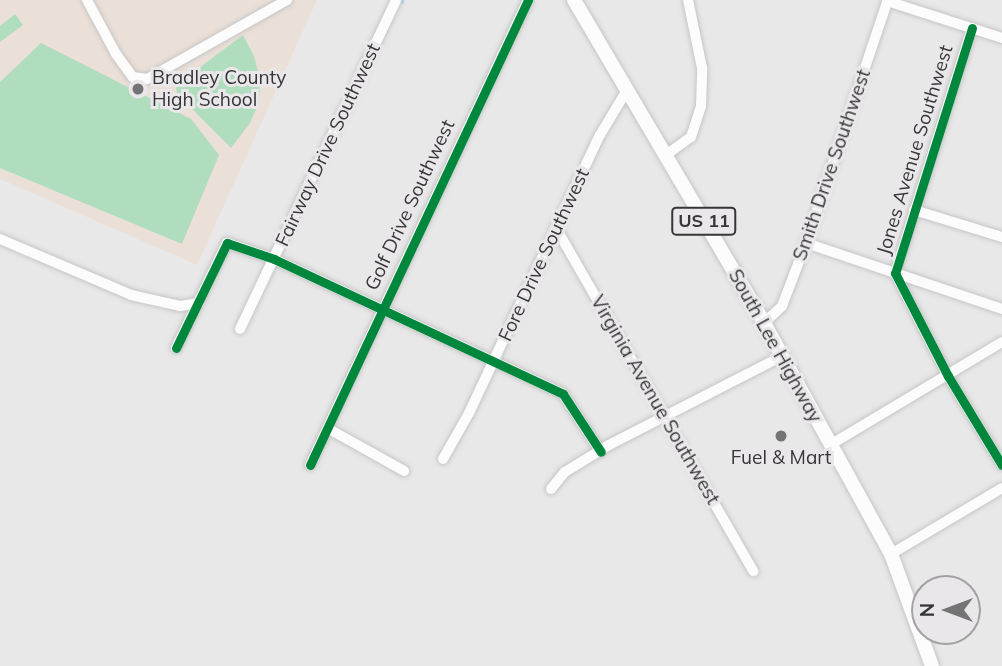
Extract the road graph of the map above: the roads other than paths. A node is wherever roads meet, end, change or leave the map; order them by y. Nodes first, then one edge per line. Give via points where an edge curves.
1 (87, 0) edge
2 (287, 0) edge
3 (397, 0) edge
4 (528, 0) edge
5 (574, 0) edge
6 (688, 0) edge
7 (888, 1) edge
8 (972, 28) junction
9 (1002, 38) edge
10 (627, 90) junction
11 (666, 155) junction
12 (914, 210) junction
13 (556, 229) junction
14 (1002, 237) edge
15 (0, 239) edge
16 (806, 243) junction
17 (274, 259) junction
18 (895, 273) junction
19 (199, 303) junction
20 (382, 308) junction
21 (1002, 309) edge
22 (764, 323) junction
23 (240, 329) dead end
24 (1002, 342) edge
25 (176, 348) dead end
26 (782, 356) junction
27 (494, 363) junction
28 (948, 376) junction
29 (665, 417) junction
30 (329, 429) junction
31 (830, 445) junction
32 (601, 452) junction
33 (443, 458) dead end
34 (310, 465) dead end
35 (1002, 465) edge
36 (404, 471) dead end
37 (1002, 488) edge
38 (551, 489) dead end
39 (891, 554) junction
40 (753, 571) dead end
41 (932, 666) edge

1 - 2 street via 133,77 147,79
3 - 17 street, Fairway Drive Southwest
4 - 20 street, Golf Drive Southwest
5 - 10 main road, South Lee Highway / US 11
6 - 11 street via 702,68 701,106 691,137
7 - 8 street
7 - 16 street, Smith Drive Southwest
8 - 9 street
8 - 12 street, Jones Avenue Southwest
10 - 11 main road, South Lee Highway / US 11
10 - 13 street, Fore Drive Southwest via 600,135
11 - 22 main road, South Lee Highway / US 11
12 - 14 street
12 - 18 street, Jones Avenue Southwest
13 - 27 street, Fore Drive Southwest
13 - 29 street, Virginia Avenue Southwest
15 - 19 street via 131,295 180,306
16 - 18 street
16 - 22 street, Smith Drive Southwest via 782,306
17 - 19 street via 228,243
17 - 20 street
17 - 23 street, Fairway Drive Southwest
18 - 21 street
18 - 28 street, Jones Avenue Southwest
19 - 25 street
20 - 27 street
20 - 30 street, Golf Drive Southwest
22 - 26 main road, South Lee Highway / US 11
24 - 28 street
26 - 29 street
26 - 31 main road, South Lee Highway / US 11
27 - 32 street via 563,394
27 - 33 street, Fore Drive Southwest
28 - 31 street
28 - 35 street, Jones Avenue Southwest
29 - 32 street
29 - 40 street, Virginia Avenue Southwest
30 - 34 street, Golf Drive Southwest
30 - 36 street
31 - 39 main road, South Lee Highway / US 11
32 - 38 street via 565,472
37 - 39 street
39 - 41 main road, South Lee Highway / US 11

